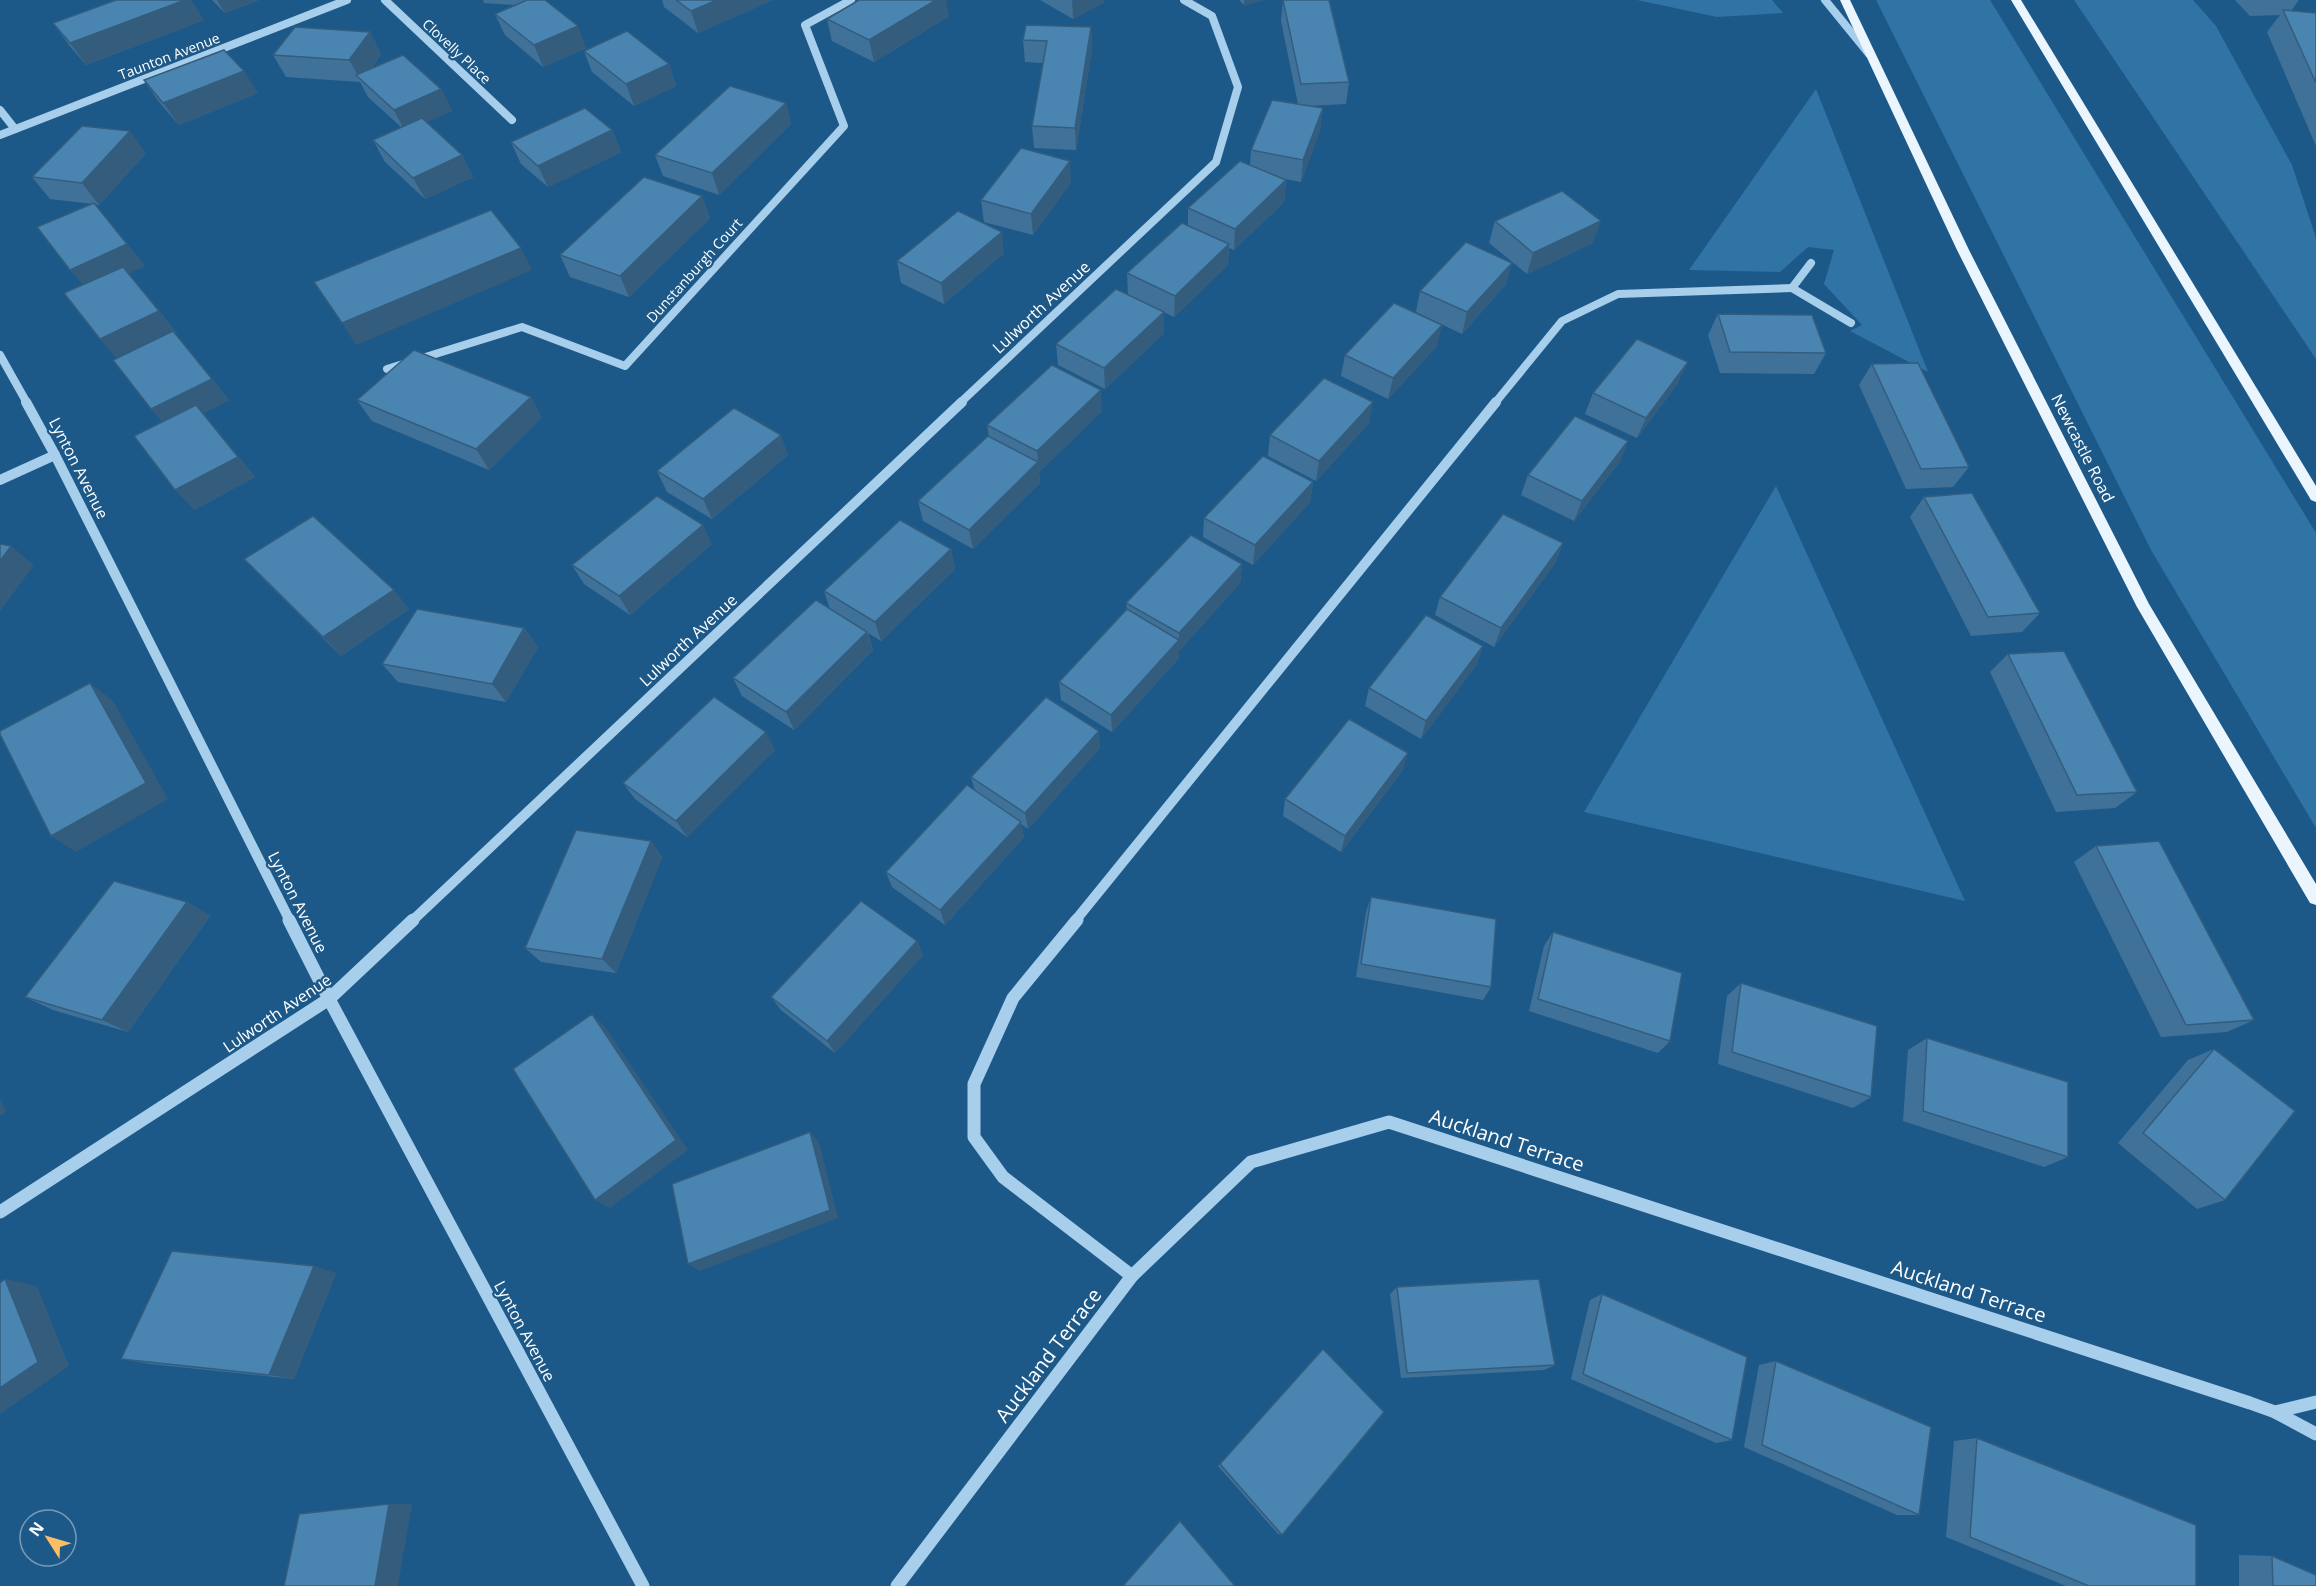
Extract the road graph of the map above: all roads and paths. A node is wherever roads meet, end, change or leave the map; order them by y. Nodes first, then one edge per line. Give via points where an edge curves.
1 (347, 0) edge
2 (385, 0) edge
3 (850, 0) edge
4 (1184, 0) edge
5 (1825, 0) edge
6 (1845, 0) edge
7 (2016, 0) edge
8 (1869, 54) junction
9 (0, 110) edge
10 (512, 120) dead end
11 (15, 129) junction
12 (0, 135) edge
13 (1811, 264) dead end
14 (1791, 288) junction
15 (1851, 323) dead end
16 (0, 355) edge
17 (387, 369) dead end
18 (55, 455) junction
19 (0, 480) edge
20 (2316, 497) edge
21 (2316, 898) edge
22 (328, 999) junction
23 (0, 1212) edge
24 (1132, 1276) junction
25 (2316, 1402) edge
26 (2275, 1412) junction
27 (2316, 1434) edge
28 (643, 1586) edge
29 (897, 1586) edge

1 - 11 street, Taunton Avenue
2 - 10 street, Clovelly Place
3 - 17 street, Dunstanburgh Court via 805,25 844,126 625,366 522,327
4 - 22 street, Lulworth Avenue via 1212,16 1238,87 1216,162
5 - 8 street
6 - 8 main road, Newcastle Road
7 - 20 main road
8 - 21 main road, Newcastle Road via 1963,250 2144,607
9 - 11 street
11 - 12 street, Taunton Avenue
13 - 14 street
14 - 15 street
14 - 24 street via 1618,294 1562,321 1013,998 974,1084 974,1137 1003,1177
16 - 18 street, Lynton Avenue
18 - 19 street
18 - 22 street, Lynton Avenue
22 - 23 street, Lulworth Avenue
22 - 28 street, Lynton Avenue
24 - 26 street, Auckland Terrace via 1251,1162 1389,1122
24 - 29 street, Auckland Terrace
25 - 26 street
26 - 27 street, Auckland Terrace

